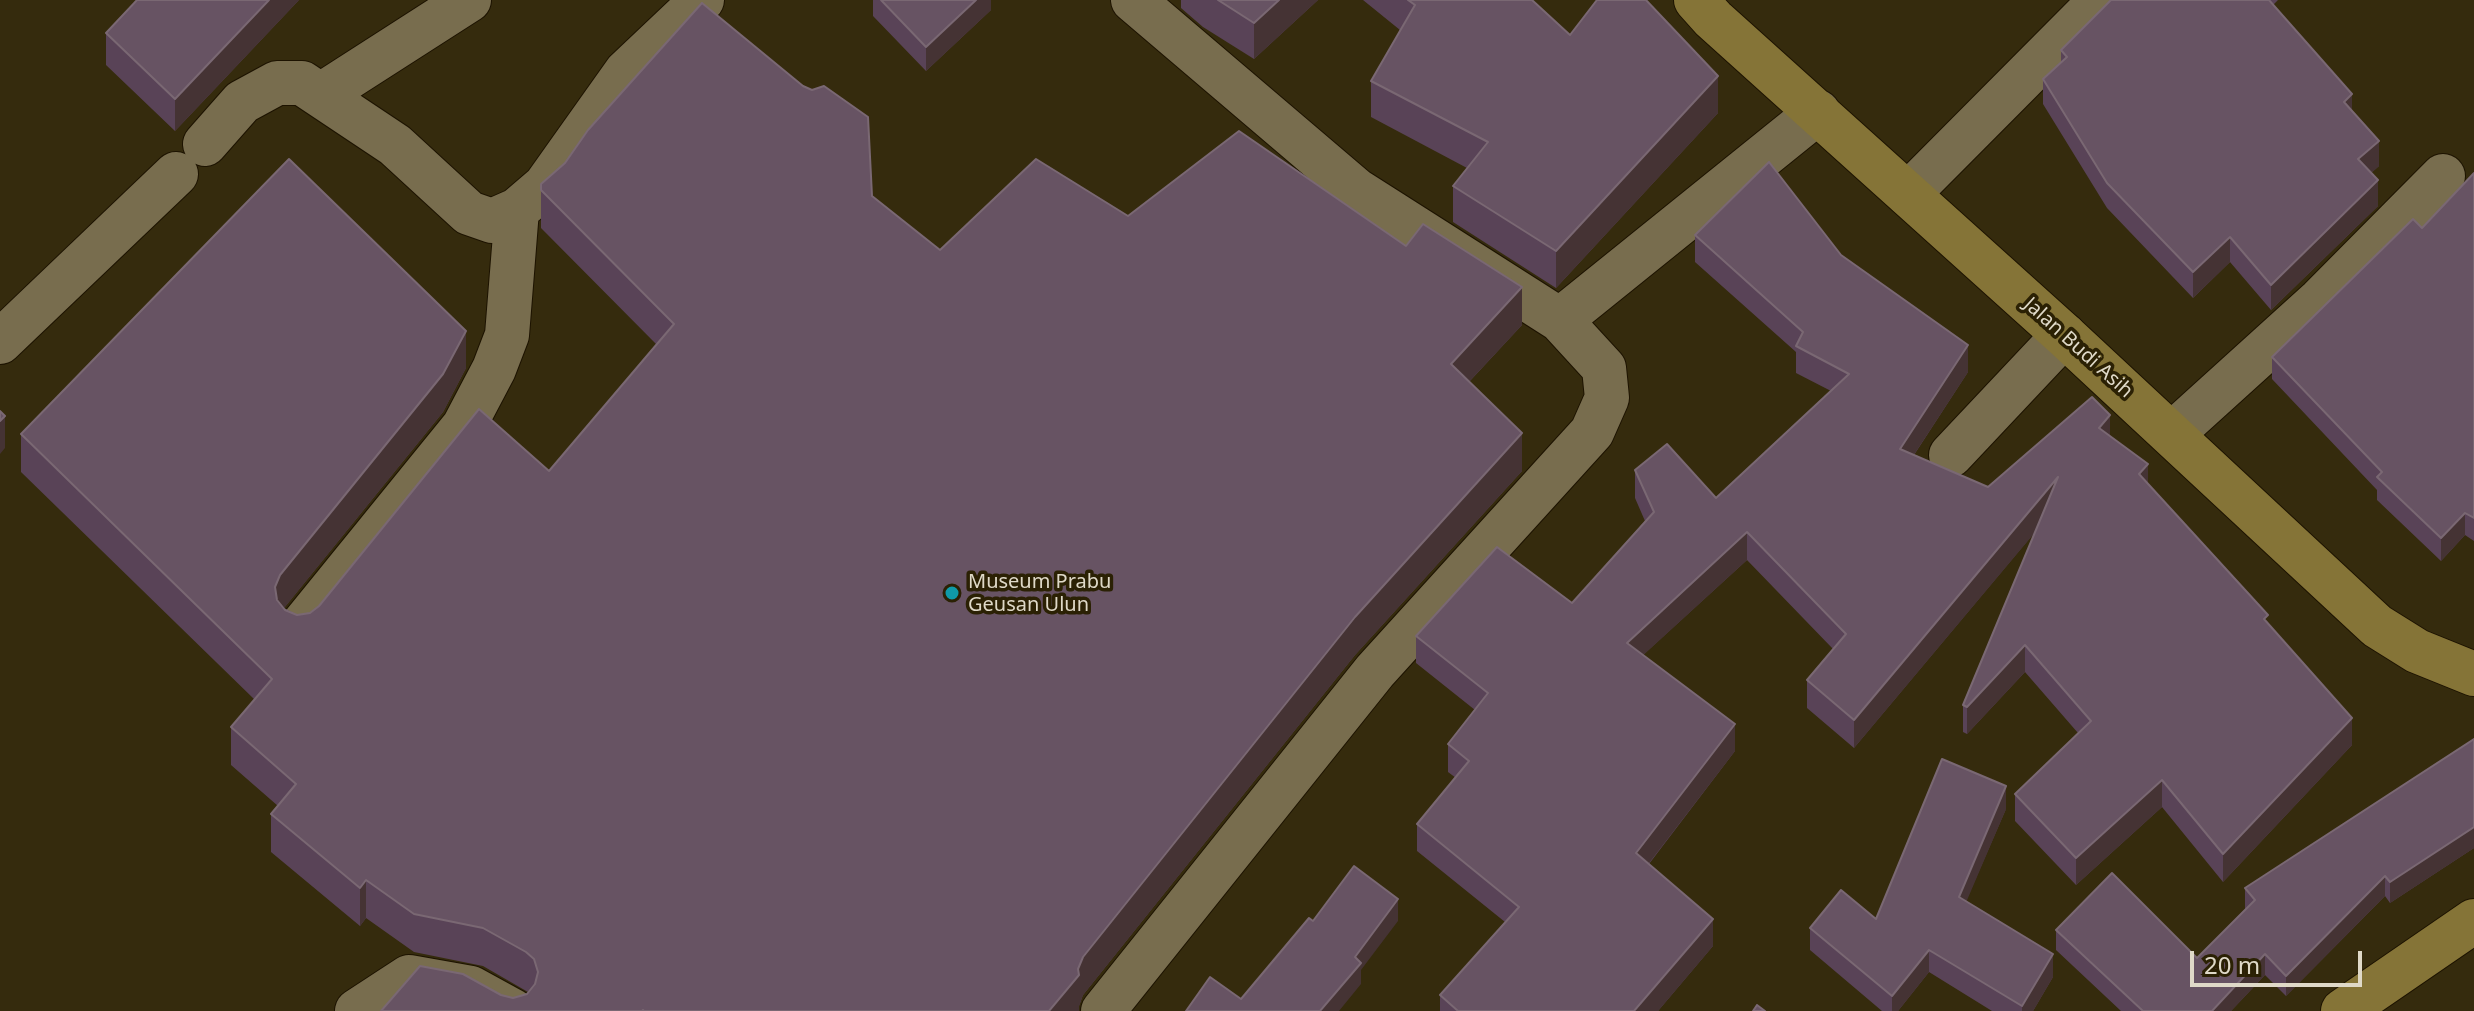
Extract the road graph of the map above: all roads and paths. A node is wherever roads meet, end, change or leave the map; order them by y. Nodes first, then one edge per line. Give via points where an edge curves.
1 (469, 0) edge
2 (702, 0) edge
3 (1133, 0) edge
4 (1696, 0) edge
5 (2101, 0) edge
6 (321, 95) junction
7 (1818, 112) junction
8 (2443, 176) dead end
9 (1908, 194) junction
10 (517, 210) junction
11 (1560, 320) junction
12 (2064, 335) junction
13 (0, 342) edge
14 (2172, 434) junction
15 (1951, 455) dead end
16 (300, 628) edge
17 (2474, 674) edge
18 (2474, 921) edge
19 (357, 1011) edge
20 (513, 1011) edge
21 (1103, 1011) edge
22 (2343, 1011) edge

1 - 6 street
2 - 10 street via 626,72 545,186
3 - 11 street via 1356,190
4 - 7 street, Jalan Budi Asih
5 - 9 street
6 - 10 street via 395,145 469,213 492,221
6 - 13 street via 302,83 277,83 242,102
7 - 9 street, Jalan Budi Asih
7 - 11 street
8 - 14 street via 2320,300
9 - 12 street, Jalan Budi Asih
10 - 16 street via 507,335 494,369 464,426
11 - 21 street via 1604,368 1607,398 1592,432 1375,671
12 - 14 street, Jalan Budi Asih
12 - 15 street
14 - 17 street, Jalan Budi Asih via 2377,626 2417,651
18 - 22 street
19 - 20 street via 409,977 471,988

